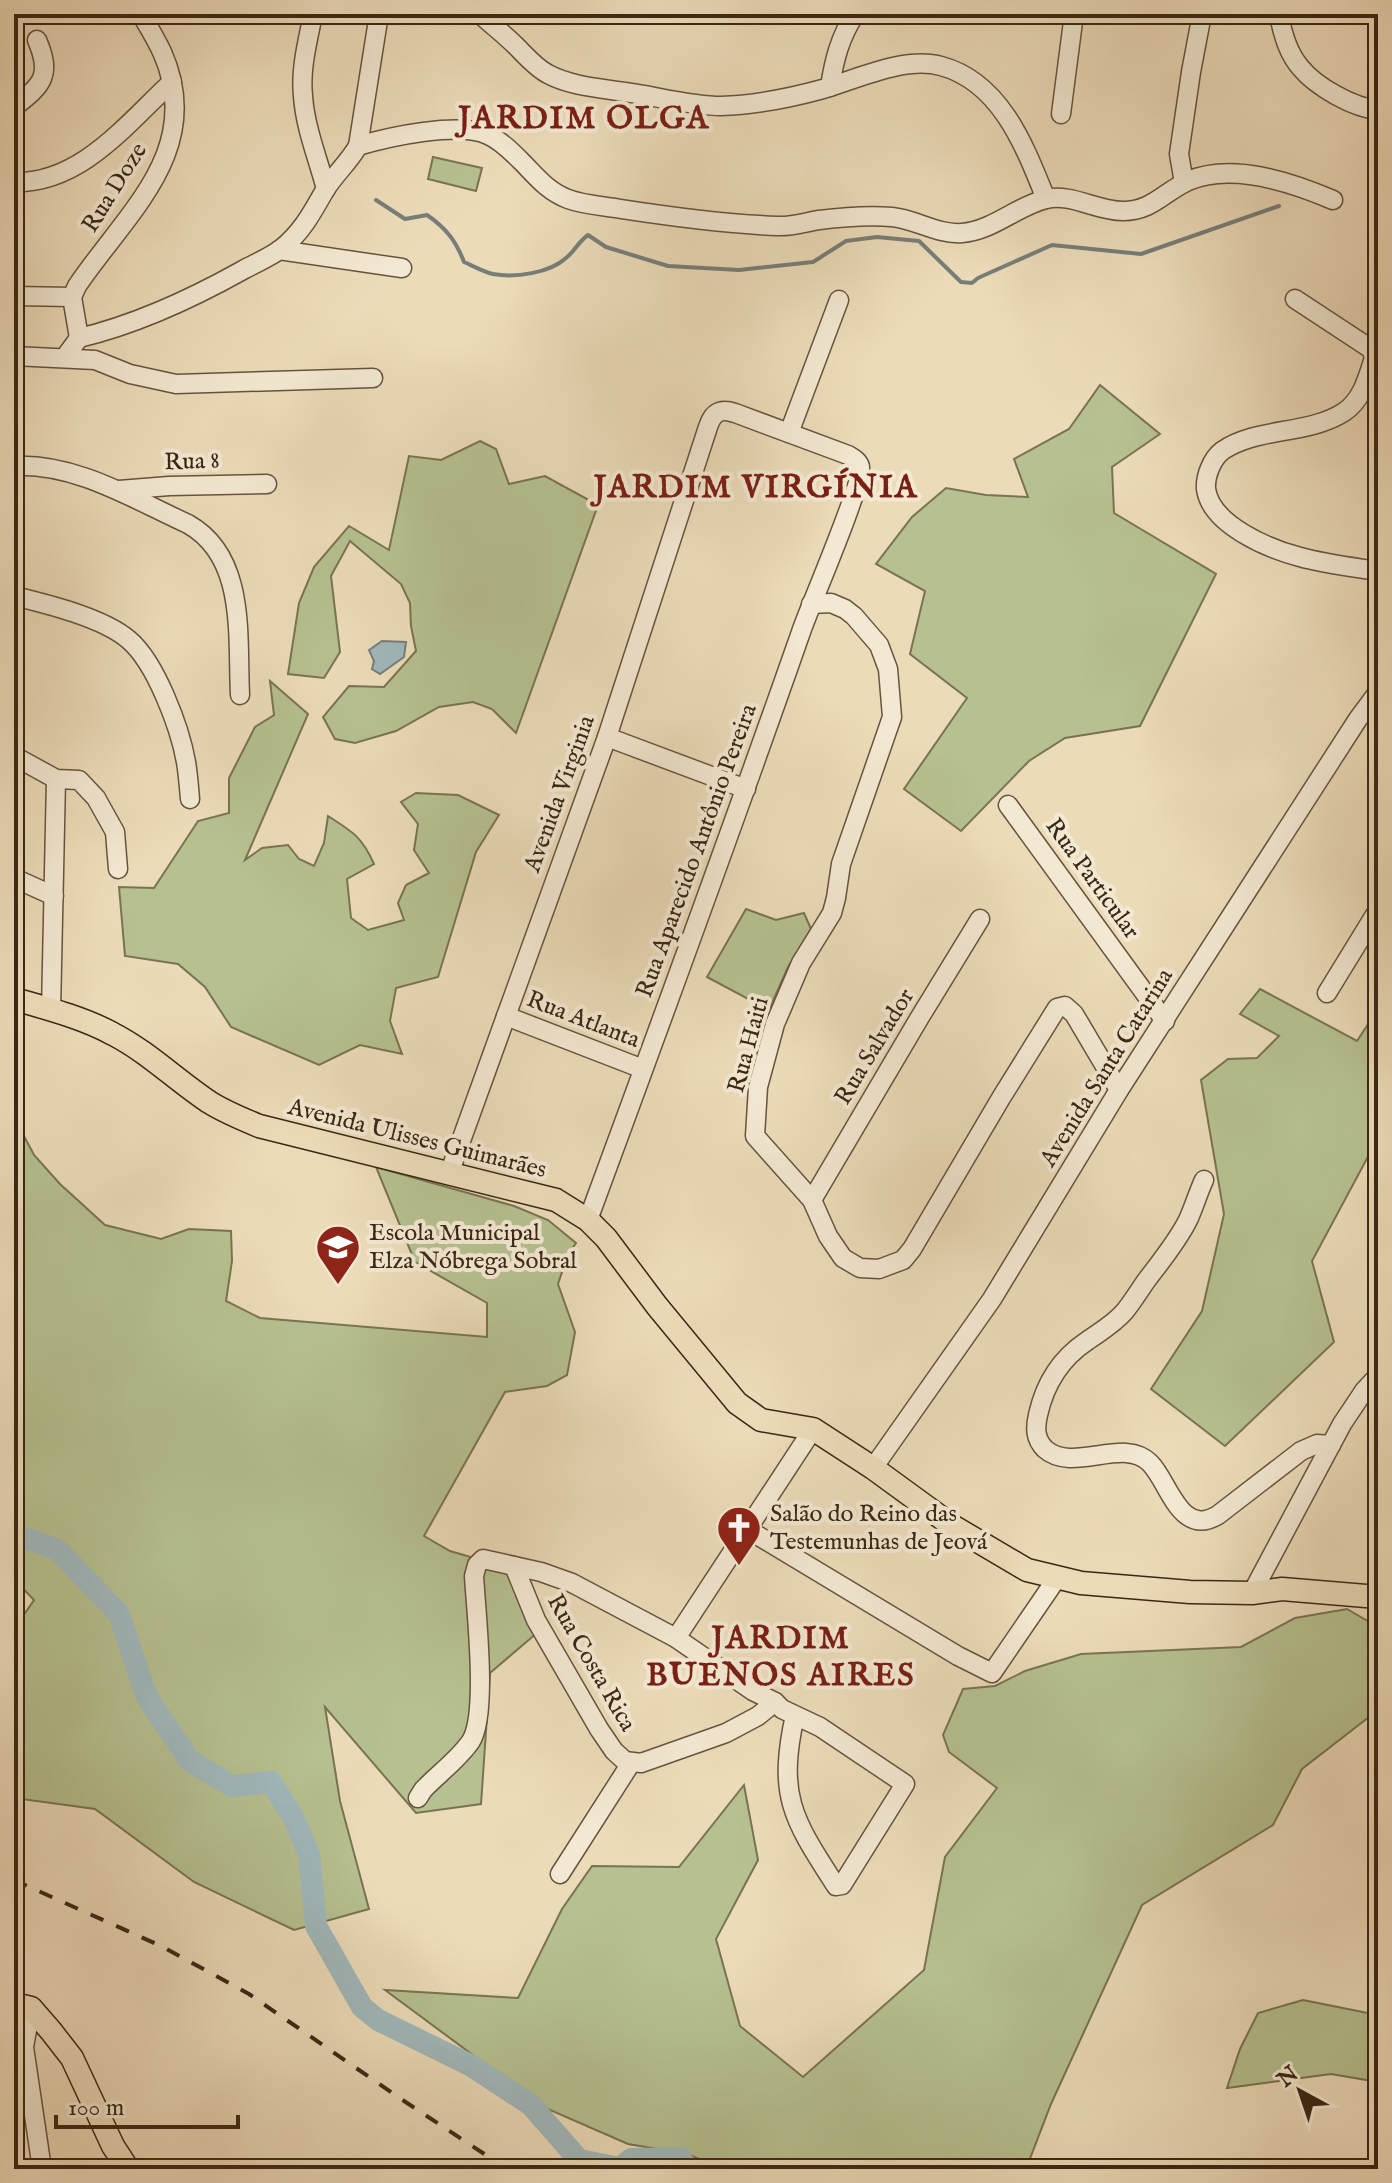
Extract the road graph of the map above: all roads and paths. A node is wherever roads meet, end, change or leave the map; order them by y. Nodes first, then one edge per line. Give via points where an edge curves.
1 (141, 14) edge
2 (313, 14) edge
3 (379, 14) edge
4 (480, 14) edge
5 (855, 14) edge
6 (1074, 14) edge
7 (1202, 14) edge
8 (1279, 14) edge
9 (37, 40) dead end
10 (172, 82) junction
11 (830, 87) junction
12 (14, 107) edge
13 (1378, 110) edge
14 (1061, 114) dead end
15 (358, 146) junction
16 (14, 182) edge
17 (1184, 183) junction
18 (326, 189) junction
19 (1046, 199) junction
20 (1333, 200) dead end
21 (279, 250) junction
22 (402, 268) dead end
23 (14, 296) edge
24 (72, 297) junction
25 (1295, 299) dead end
26 (839, 300) dead end
27 (79, 338) junction
28 (14, 356) edge
29 (65, 357) junction
30 (373, 378) dead end
31 (789, 433) junction
32 (14, 466) edge
33 (267, 484) dead end
34 (119, 490) junction
35 (1378, 571) edge
36 (14, 596) edge
37 (811, 604) junction
38 (1378, 692) edge
39 (240, 695) dead end
40 (607, 737) junction
41 (14, 756) edge
42 (56, 779) junction
43 (746, 789) junction
44 (190, 799) dead end
45 (1008, 805) dead end
46 (118, 869) dead end
47 (14, 878) edge
48 (54, 896) junction
49 (1378, 910) edge
50 (980, 919) dead end
51 (1327, 993) dead end
52 (14, 999) edge
53 (51, 1011) junction
54 (506, 1016) junction
55 (1165, 1021) junction
56 (643, 1069) junction
57 (1119, 1090) junction
58 (449, 1174) junction
59 (1204, 1180) dead end
60 (812, 1200) junction
61 (588, 1220) junction
62 (1378, 1376) edge
63 (813, 1429) junction
64 (1331, 1445) junction
65 (873, 1468) junction
66 (747, 1529) junction
67 (514, 1566) junction
68 (1057, 1578) junction
69 (1252, 1593) junction
70 (1378, 1597) edge
71 (676, 1638) junction
72 (775, 1702) junction
73 (795, 1715) junction
74 (631, 1763) junction
75 (418, 1798) dead end
76 (560, 1874) dead end
77 (22, 2006) edge
78 (20, 2032) edge
79 (42, 2169) edge
80 (128, 2169) edge

1 - 10 street, Rua Doze
2 - 18 street via 302,92
3 - 15 street
4 - 11 street via 542,70 571,82 719,106 779,100
5 - 11 street via 840,42
6 - 14 street
7 - 17 street via 1179,154
8 - 13 street via 1288,47 1310,77 1338,96
9 - 12 street via 45,69 40,83
10 - 16 street via 83,162 34,181
10 - 24 street, Rua Doze via 175,123 167,151 132,215
11 - 19 street via 918,63 940,65 968,78 1015,128
15 - 18 street
15 - 19 street via 407,134 468,129 497,140 566,198 701,220 782,226 894,217 963,233
17 - 19 street via 1152,204 1124,211
17 - 20 street via 1212,173 1242,174 1286,182
18 - 21 street via 302,229
21 - 22 street
21 - 27 street via 197,296
23 - 24 street
24 - 27 street
25 - 35 street via 1371,349 1374,357 1362,391 1340,415 1223,451 1205,484 1208,497 1221,516 1265,544 1300,557
26 - 31 street
27 - 29 street
28 - 29 street
29 - 30 street via 95,360 176,384
31 - 37 street, Rua Aparecido Antônio Pereira via 848,455 860,467
31 - 40 street, Avenida Virginia via 728,411 715,414
32 - 34 street via 57,470
33 - 34 street, Rua 8
34 - 39 street via 199,530 225,564 236,601
36 - 44 street via 110,627 141,652 171,713 186,761
37 - 43 street, Rua Aparecido Antônio Pereira
37 - 60 street, Rua Haiti via 845,609 879,645 890,677 892,717 841,864 832,913 784,1002 758,1087 755,1136
38 - 55 street, Avenida Santa Catarina
40 - 43 street
40 - 54 street, Avenida Virginia
41 - 42 street
42 - 46 street via 79,780 96,798 115,832
42 - 48 street
43 - 56 street, Rua Aparecido Antônio Pereira
45 - 55 street, Rua Particular
47 - 48 street
48 - 53 street
49 - 51 street
50 - 60 street, Rua Salvador
52 - 53 main road, Avenida Ulisses Guimarães
53 - 58 main road, Avenida Ulisses Guimarães via 113,1033 209,1102 259,1126
54 - 56 street, Rua Atlanta
54 - 58 street, Avenida Virginia
55 - 57 street, Avenida Santa Catarina
56 - 61 street, Rua Aparecido Antônio Pereira
57 - 60 street, Rua Haiti via 1074,1014 1060,1006 903,1260 869,1269 843,1258
57 - 65 street, Avenida Santa Catarina via 992,1299
58 - 61 main road, Avenida Ulisses Guimarães via 556,1200
59 - 64 street via 1183,1228 1125,1312 1073,1350 1054,1372 1037,1417 1038,1439 1049,1452 1068,1459 1137,1455 1151,1463 1180,1510 1203,1521 1301,1451
61 - 63 main road, Avenida Ulisses Guimarães via 737,1403 761,1420
62 - 64 street
63 - 65 main road, Avenida Ulisses Guimarães
63 - 66 street
64 - 69 street
65 - 68 main road, Avenida Ulisses Guimarães via 954,1527 1027,1570
66 - 68 street via 992,1673
66 - 71 street
67 - 71 street via 572,1583
67 - 74 street, Rua Costa Rica via 536,1620 599,1729 614,1751
67 - 75 street via 486,1559 475,1568 475,1733
68 - 69 main road, Avenida Ulisses Guimarães
69 - 70 main road, Avenida Ulisses Guimarães via 1282,1589
71 - 72 street
72 - 73 street
72 - 74 street, Rua Costa Rica via 726,1733
73 - 73 street via 789,1795 799,1825 836,1886 842,1885 905,1784
74 - 76 street
77 - 78 street
77 - 80 main road via 72,2058
78 - 79 street

